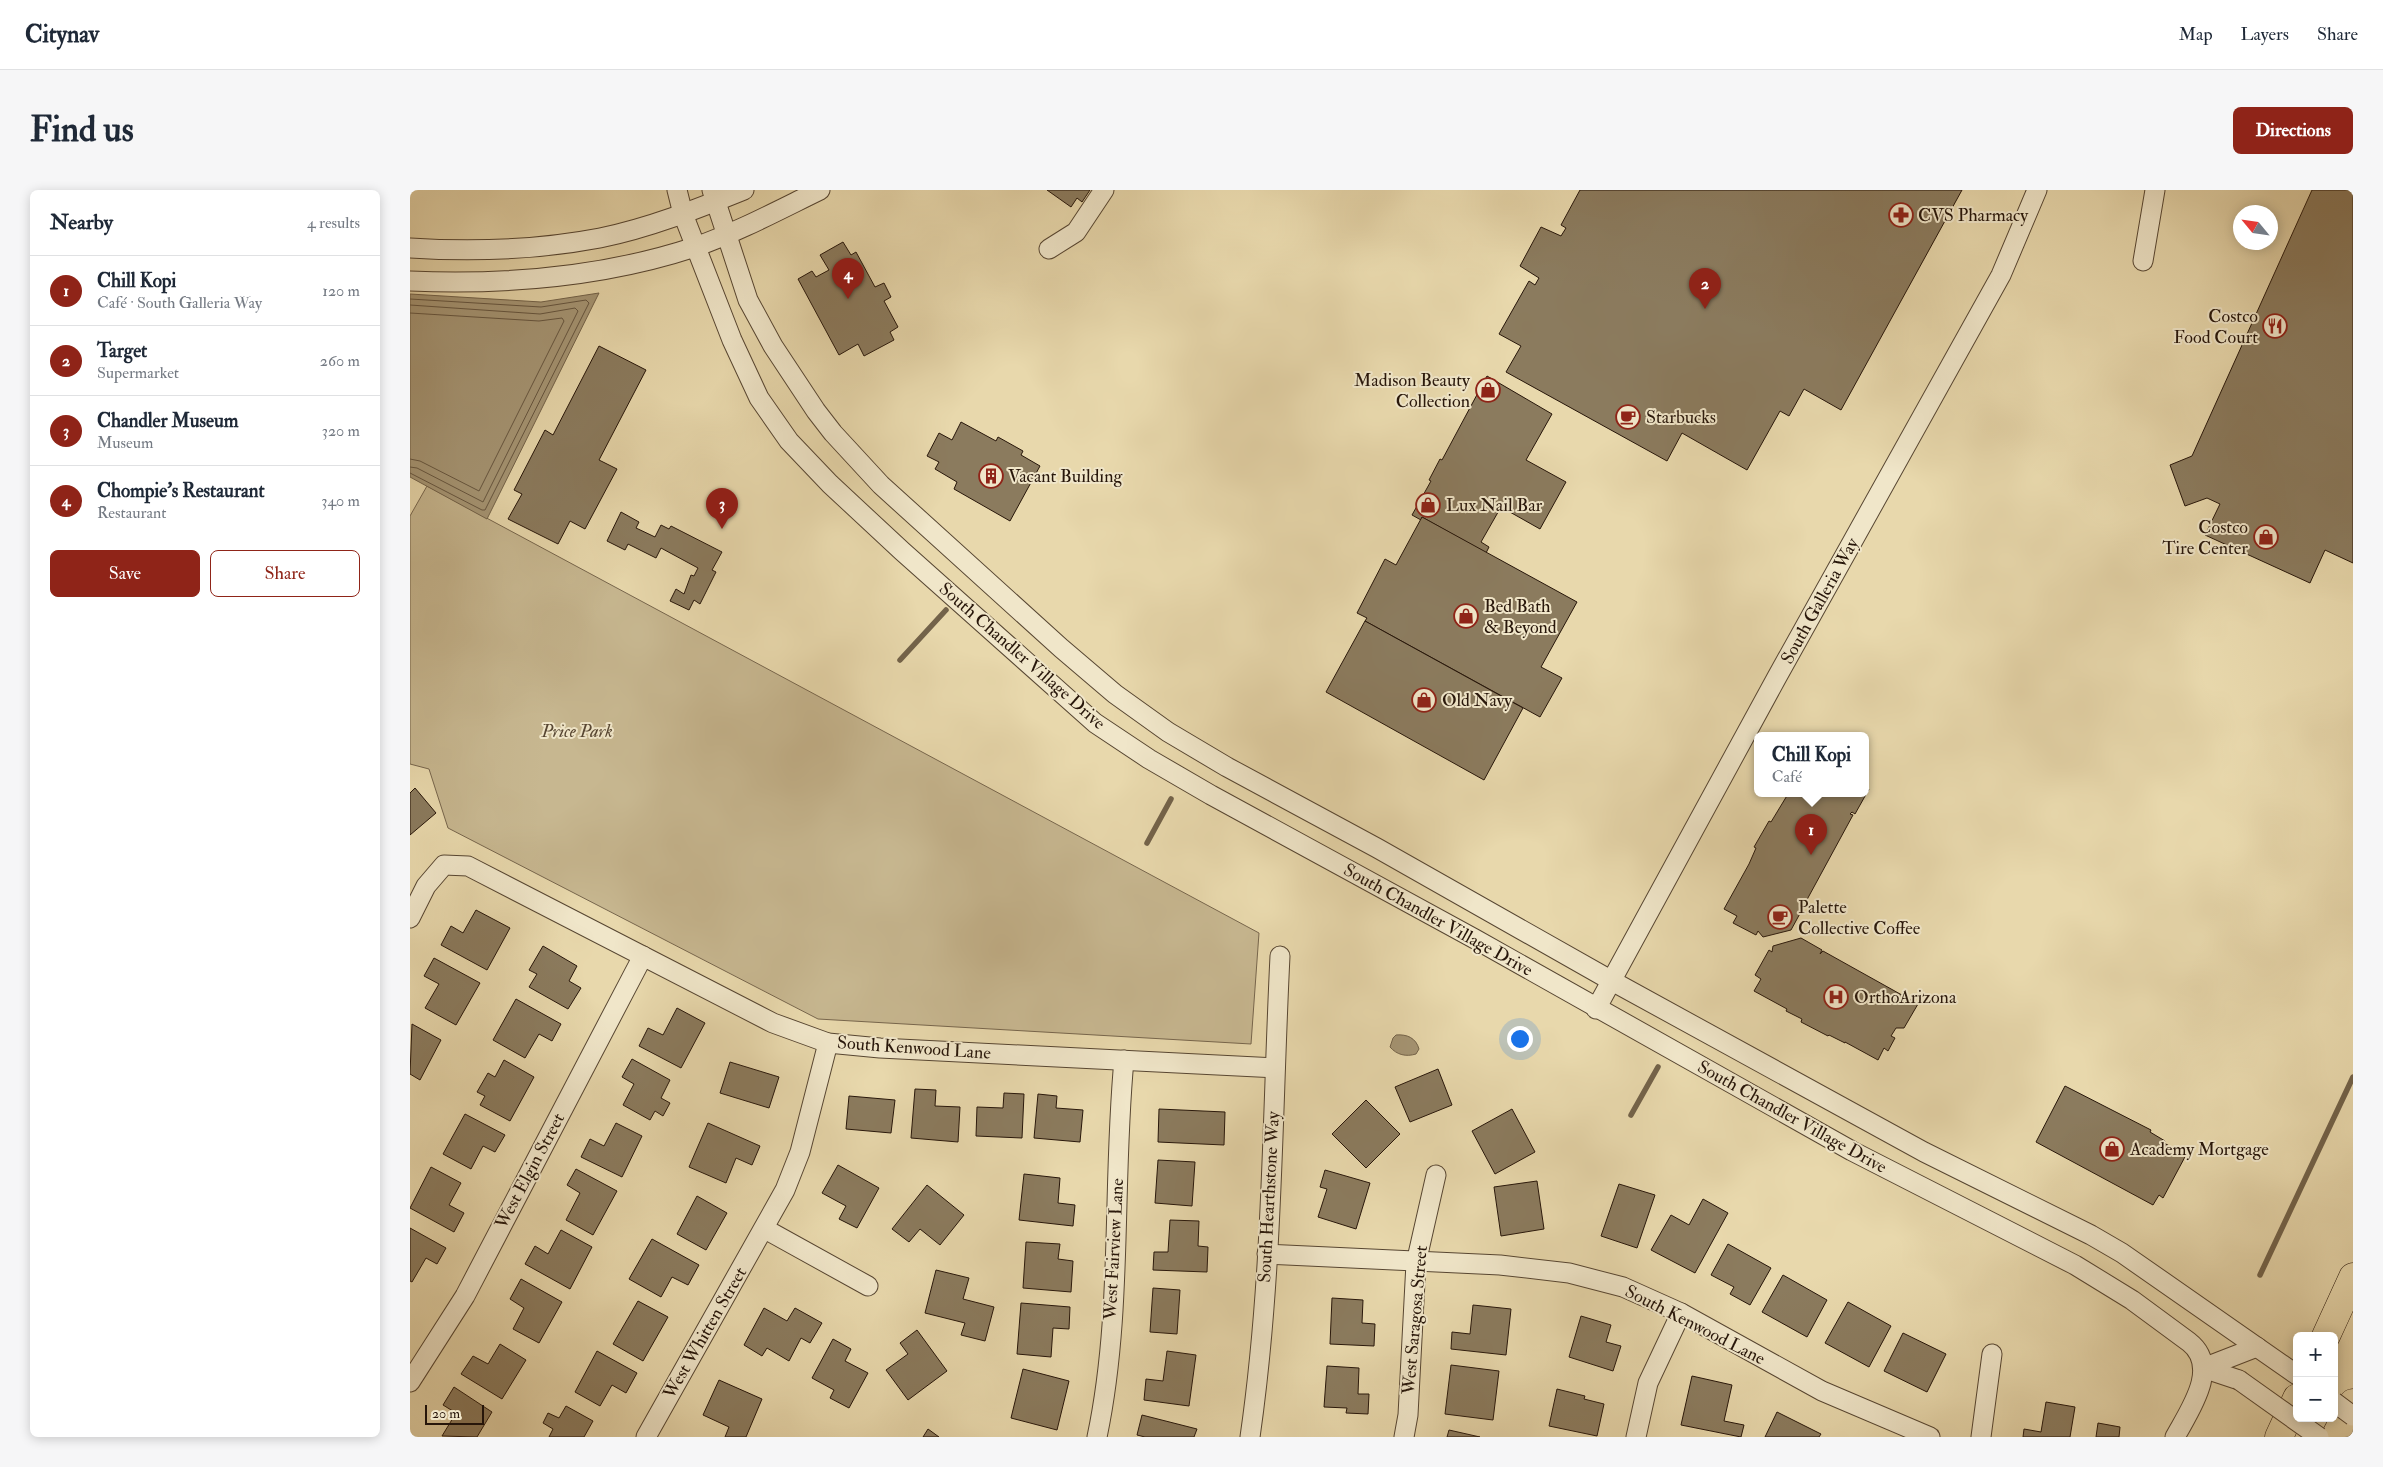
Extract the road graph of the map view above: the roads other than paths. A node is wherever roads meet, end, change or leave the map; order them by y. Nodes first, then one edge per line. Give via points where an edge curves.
1 (677, 190) edge
2 (744, 190) edge
3 (820, 190) edge
4 (1104, 190) edge
5 (2036, 190) edge
6 (2155, 190) edge
7 (703, 203) edge
8 (711, 240) junction
9 (410, 248) edge
10 (1049, 249) dead end
11 (2143, 261) dead end
12 (410, 280) edge
13 (410, 918) edge
14 (643, 956) junction
15 (1280, 956) dead end
16 (1612, 981) junction
17 (1596, 1009) junction
18 (828, 1042) junction
19 (1124, 1060) junction
20 (1275, 1068) junction
21 (1436, 1175) dead end
22 (765, 1229) junction
23 (1267, 1254) junction
24 (1416, 1262) junction
25 (2353, 1276) edge
26 (868, 1286) dead end
27 (1681, 1313) junction
28 (2328, 1332) edge
29 (2257, 1347) junction
30 (1992, 1354) dead end
31 (2203, 1368) junction
32 (2293, 1372) edge
33 (410, 1382) edge
34 (2353, 1403) edge
35 (2338, 1405) edge
36 (2293, 1407) edge
37 (2353, 1416) edge
38 (646, 1437) edge
39 (1097, 1437) edge
40 (1250, 1437) edge
41 (1404, 1437) edge
42 (1636, 1437) edge
43 (1930, 1437) edge
44 (1981, 1437) edge
45 (2175, 1437) edge
46 (2279, 1437) edge
47 (2318, 1437) edge
48 (2335, 1437) edge

1 - 7 street, South Chandler Village Drive
2 - 7 street
3 - 8 street
4 - 10 street via 1076,232
5 - 16 street, South Galleria Way via 2001,275
6 - 11 street
7 - 8 street, South Chandler Village Drive
7 - 8 street, South Chandler Village Drive
7 - 9 street via 629,231 558,244 482,251
8 - 12 street via 628,264 554,277 460,283
8 - 16 street, South Chandler Village Drive via 772,346 833,433 882,485 1115,694 1168,732 1227,767
8 - 17 street, South Chandler Village Drive via 732,340 759,398 789,441 830,484 1095,723 1211,795
13 - 14 street, South Kenwood Lane via 426,886 444,865 468,866
14 - 18 street, South Kenwood Lane via 773,1024
14 - 33 street, West Elgin Street via 465,1296
15 - 20 street, South Hearthstone Way
16 - 17 street, South Galleria Way
16 - 29 street, South Chandler Village Drive via 1916,1148 2099,1240 2153,1273
17 - 31 street, South Chandler Village Drive via 1852,1150 2049,1250 2106,1283 2193,1346
18 - 19 street, South Kenwood Lane via 880,1048
18 - 22 street, West Whitten Street via 800,1152
19 - 20 street, South Kenwood Lane
19 - 39 street, West Fairview Lane via 1112,1313 1105,1396
20 - 23 street, South Hearthstone Way
21 - 24 street, West Saragosa Street
22 - 26 street
22 - 38 street, West Whitten Street
23 - 24 street, South Kenwood Lane
23 - 40 street, South Hearthstone Way via 1258,1384
24 - 27 street, South Kenwood Lane via 1500,1265 1568,1273 1623,1287
24 - 41 street, West Saragosa Street
25 - 28 highway
27 - 42 street via 1648,1382
27 - 43 street, South Kenwood Lane via 1822,1390
29 - 31 street
29 - 32 street, South Chandler Village Drive
30 - 44 street
31 - 45 street via 2201,1384
31 - 47 street, bridge via 2239,1380
34 - 48 highway
35 - 37 street, bridge
36 - 46 highway

